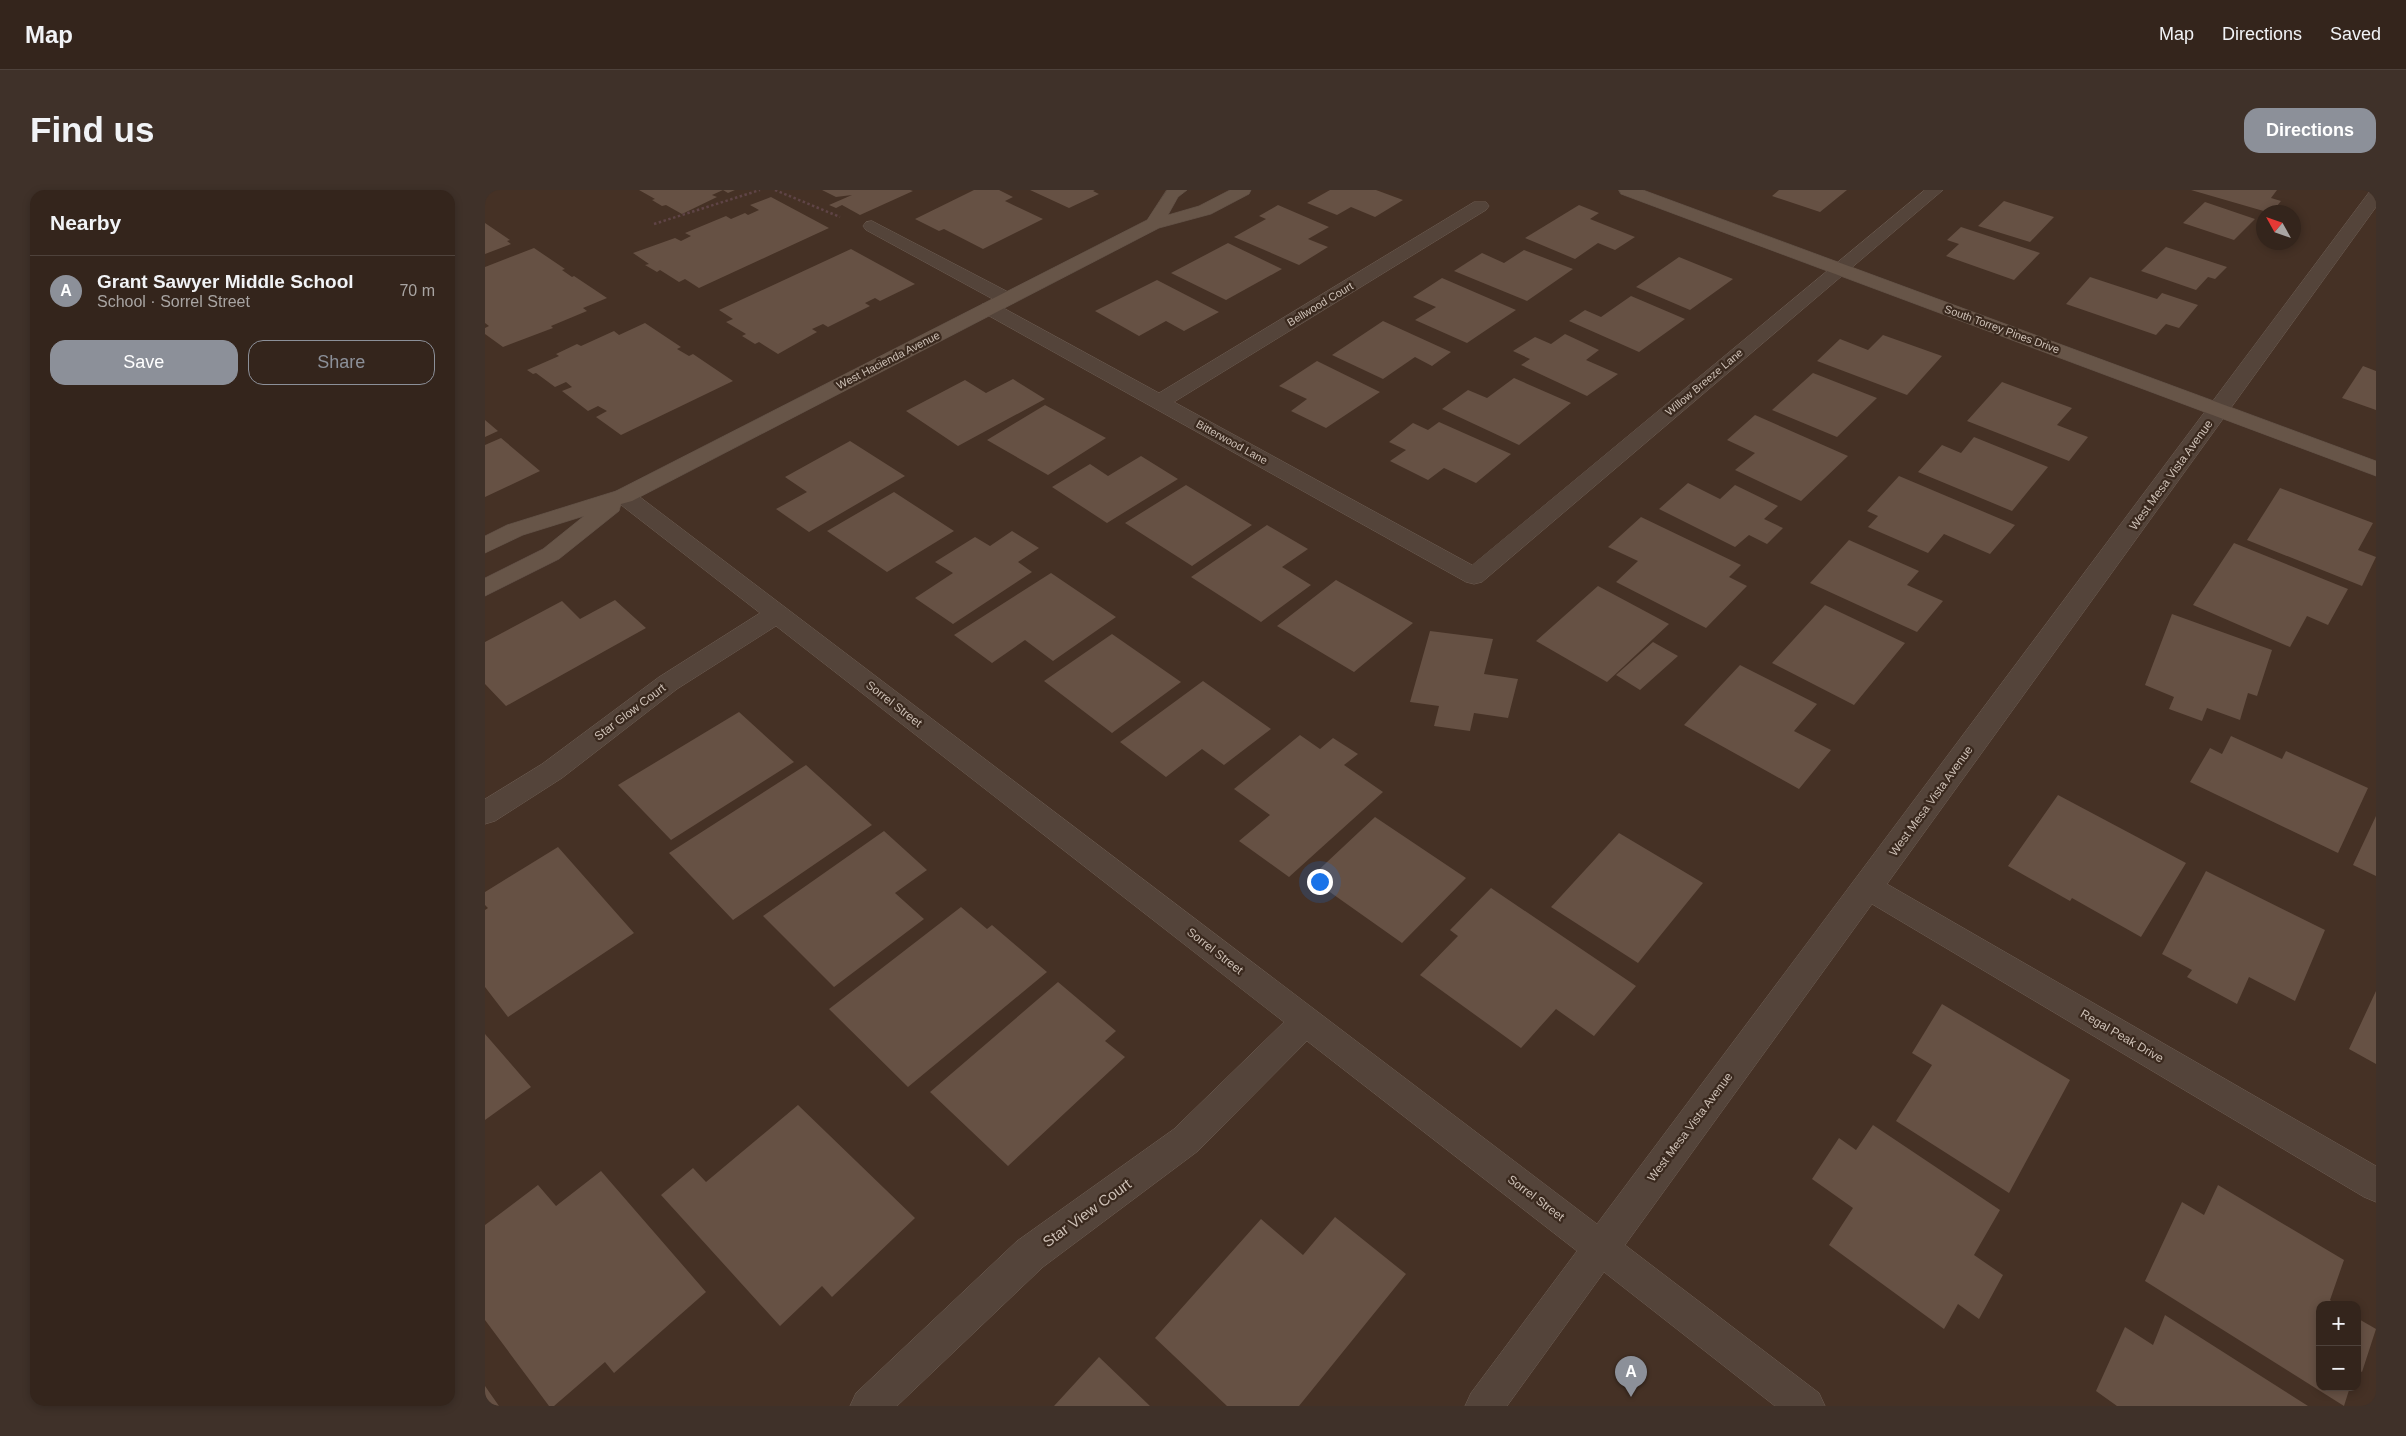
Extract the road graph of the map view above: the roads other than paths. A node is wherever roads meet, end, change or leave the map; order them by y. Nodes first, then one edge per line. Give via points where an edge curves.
1 (1179, 190) edge
2 (1243, 190) edge
3 (1627, 190) edge
4 (1935, 190) edge
5 (2376, 195) edge
6 (1480, 206) dead end
7 (1153, 224) junction
8 (872, 226) dead end
9 (1840, 269) junction
10 (998, 303) junction
11 (1159, 402) junction
12 (2219, 410) junction
13 (2376, 469) edge
14 (624, 496) junction
15 (485, 545) edge
16 (1474, 576) joint
17 (485, 588) edge
18 (777, 614) junction
19 (485, 813) edge
20 (1868, 887) junction
21 (1306, 1021) junction
22 (2376, 1185) edge
23 (1601, 1247) junction
24 (869, 1406) edge
25 (1484, 1406) edge
26 (1806, 1406) edge

1 - 7 main road via 1172,194
2 - 7 main road, West Hacienda Avenue via 1205,210
3 - 9 main road, South Torrey Pines Drive
4 - 9 street, Willow Breeze Lane
5 - 12 street, West Mesa Vista Avenue
6 - 11 street, Bellwood Court
7 - 10 main road, West Hacienda Avenue
8 - 10 street, Bitterwood Lane
9 - 12 main road, South Torrey Pines Drive
9 - 16 street, Willow Breeze Lane
10 - 11 street, Bitterwood Lane
10 - 14 main road, West Hacienda Avenue
11 - 16 street, Bitterwood Lane
12 - 13 main road, South Torrey Pines Drive
12 - 20 street, West Mesa Vista Avenue
14 - 15 main road, West Hacienda Avenue via 515,530
14 - 17 main road, West Hacienda Avenue via 551,554
14 - 18 street, Sorrel Street
18 - 19 street, Star Glow Court via 668,682 552,771
18 - 21 street, Sorrel Street
20 - 22 street, Regal Peak Drive
20 - 23 street, West Mesa Vista Avenue
21 - 23 street, Sorrel Street
21 - 24 street, Star View Court via 1186,1140 1030,1254
23 - 25 street, West Mesa Vista Avenue
23 - 26 street, Sorrel Street

